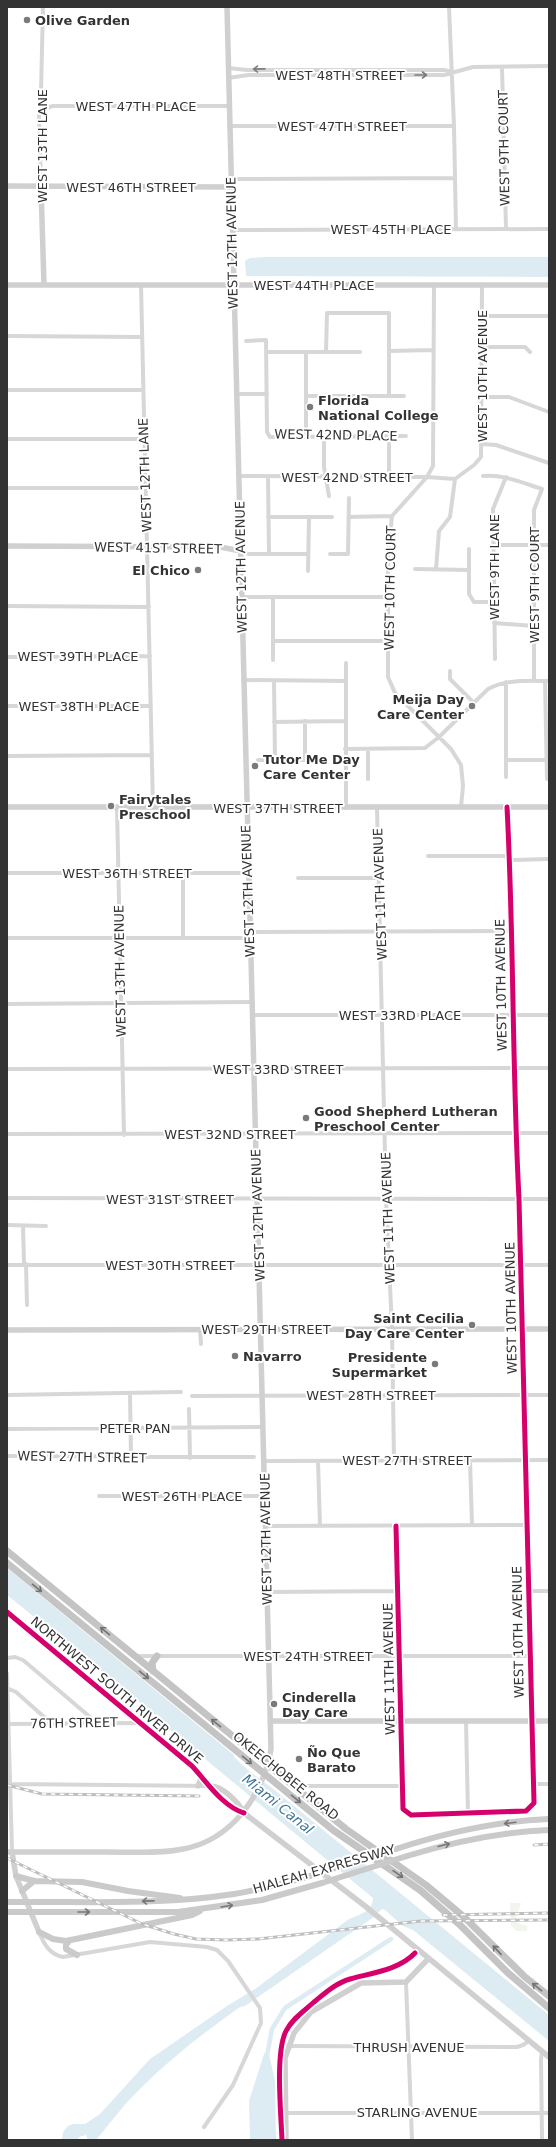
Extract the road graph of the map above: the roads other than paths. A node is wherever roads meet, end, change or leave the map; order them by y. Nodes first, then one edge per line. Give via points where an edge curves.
1 (42, 7) edge
2 (227, 7) edge
3 (448, 7) edge
4 (549, 66) edge
5 (502, 67) junction
6 (228, 68) junction
7 (451, 72) junction
8 (228, 78) junction
9 (229, 106) junction
10 (43, 109) junction
11 (229, 126) junction
12 (454, 126) junction
13 (231, 178) junction
14 (455, 178) junction
15 (7, 186) edge
16 (41, 187) junction
17 (231, 187) junction
18 (456, 229) junction
19 (506, 229) junction
20 (549, 229) edge
21 (232, 230) junction
22 (7, 285) edge
23 (44, 285) junction
24 (141, 285) junction
25 (233, 285) junction
26 (434, 285) junction
27 (482, 285) junction
28 (549, 285) edge
29 (482, 316) junction
30 (549, 316) edge
31 (7, 336) edge
32 (142, 337) junction
33 (246, 341) dead end
34 (482, 347) junction
35 (433, 350) junction
36 (389, 351) junction
37 (266, 352) junction
38 (306, 352) junction
39 (326, 352) junction
40 (360, 352) dead end
41 (530, 352) dead end
42 (7, 390) edge
43 (143, 390) junction
44 (236, 394) junction
45 (267, 394) junction
46 (306, 396) junction
47 (389, 396) junction
48 (404, 396) dead end
49 (482, 397) junction
50 (549, 412) edge
51 (389, 436) junction
52 (406, 436) dead end
53 (306, 437) junction
54 (324, 437) junction
55 (7, 439) edge
56 (144, 439) junction
57 (482, 444) junction
58 (549, 461) edge
59 (238, 476) junction
60 (327, 476) junction
61 (483, 476) dead end
62 (268, 477) junction
63 (389, 477) junction
64 (427, 477) junction
65 (506, 477) junction
66 (455, 479) junction
67 (7, 488) edge
68 (146, 488) junction
69 (329, 496) dead end
70 (349, 498) dead end
71 (392, 516) junction
72 (268, 517) junction
73 (309, 517) junction
74 (332, 517) dead end
75 (349, 517) junction
76 (549, 545) edge
77 (7, 546) edge
78 (148, 546) junction
79 (494, 546) junction
80 (534, 546) junction
81 (469, 549) dead end
82 (241, 551) junction
83 (268, 554) junction
84 (308, 554) junction
85 (330, 554) dead end
86 (415, 569) dead end
87 (436, 570) junction
88 (469, 570) junction
89 (308, 571) dead end
90 (241, 597) junction
91 (273, 597) junction
92 (388, 598) junction
93 (488, 602) dead end
94 (7, 606) edge
95 (148, 607) junction
96 (494, 623) junction
97 (534, 626) junction
98 (273, 641) junction
99 (389, 642) junction
100 (7, 656) edge
101 (150, 656) junction
102 (495, 659) dead end
103 (273, 660) dead end
104 (346, 663) dead end
105 (450, 671) dead end
106 (244, 680) junction
107 (274, 681) junction
108 (346, 681) junction
109 (506, 682) junction
110 (534, 682) junction
111 (547, 682) edge
112 (474, 703) junction
113 (7, 706) edge
114 (151, 706) junction
115 (305, 721) junction
116 (346, 721) junction
117 (274, 722) junction
118 (439, 737) junction
119 (345, 749) junction
120 (368, 749) junction
121 (152, 755) junction
122 (7, 756) edge
123 (258, 760) dead end
124 (275, 760) junction
125 (506, 760) junction
126 (546, 760) junction
127 (506, 777) dead end
128 (368, 779) dead end
129 (547, 779) dead end
130 (7, 807) edge
131 (117, 807) junction
132 (461, 807) junction
133 (507, 807) junction
134 (549, 807) edge
135 (153, 808) junction
136 (246, 808) junction
137 (346, 808) junction
138 (378, 808) junction
139 (428, 856) dead end
140 (510, 858) junction
141 (549, 859) edge
142 (7, 873) edge
143 (118, 873) junction
144 (183, 873) junction
145 (248, 873) junction
146 (298, 878) dead end
147 (379, 878) junction
148 (381, 931) junction
149 (511, 931) junction
150 (249, 935) junction
151 (7, 938) edge
152 (119, 938) junction
153 (183, 938) junction
154 (251, 1002) junction
155 (7, 1004) edge
156 (121, 1004) junction
157 (252, 1015) junction
158 (383, 1015) junction
159 (513, 1015) junction
160 (549, 1015) edge
161 (253, 1068) junction
162 (549, 1068) edge
163 (123, 1069) junction
164 (384, 1069) junction
165 (514, 1069) junction
166 (7, 1070) edge
167 (515, 1133) junction
168 (549, 1133) edge
169 (7, 1134) edge
170 (255, 1134) junction
171 (386, 1134) junction
172 (124, 1135) junction
173 (7, 1198) edge
174 (386, 1198) junction
175 (257, 1199) junction
176 (519, 1199) junction
177 (549, 1199) edge
178 (7, 1225) edge
179 (23, 1226) junction
180 (46, 1226) dead end
181 (7, 1264) edge
182 (25, 1264) junction
183 (259, 1265) junction
184 (389, 1265) junction
185 (520, 1265) junction
186 (549, 1265) edge
187 (27, 1305) dead end
188 (200, 1329) junction
189 (392, 1329) junction
190 (522, 1329) junction
191 (549, 1329) edge
192 (7, 1330) edge
193 (261, 1330) junction
194 (201, 1344) dead end
195 (130, 1392) junction
196 (181, 1392) dead end
197 (7, 1395) edge
198 (393, 1395) junction
199 (524, 1395) junction
200 (549, 1395) edge
201 (192, 1396) dead end
202 (262, 1396) junction
203 (189, 1409) dead end
204 (263, 1427) junction
205 (131, 1428) junction
206 (189, 1428) junction
207 (7, 1429) edge
208 (7, 1456) edge
209 (254, 1457) dead end
210 (131, 1458) junction
211 (190, 1458) junction
212 (470, 1460) junction
213 (525, 1460) junction
214 (549, 1460) edge
215 (264, 1461) junction
216 (318, 1461) junction
217 (394, 1461) junction
218 (99, 1496) dead end
219 (265, 1496) junction
220 (472, 1525) junction
221 (526, 1525) junction
222 (266, 1526) junction
223 (320, 1526) junction
224 (396, 1526) junction
225 (7, 1551) edge
226 (7, 1563) edge
227 (549, 1590) edge
228 (398, 1591) junction
229 (528, 1591) junction
230 (267, 1592) junction
231 (7, 1613) edge
232 (114, 1650) junction
233 (135, 1656) junction
234 (157, 1656) junction
235 (268, 1656) junction
236 (399, 1656) junction
237 (530, 1656) junction
238 (7, 1658) edge
239 (153, 1671) junction
240 (7, 1673) edge
241 (7, 1688) edge
242 (270, 1721) junction
243 (466, 1721) junction
244 (549, 1721) edge
245 (401, 1722) junction
246 (531, 1722) junction
247 (95, 1723) junction
248 (140, 1723) junction
249 (9, 1724) junction
250 (52, 1724) junction
251 (268, 1765) junction
252 (202, 1776) junction
253 (264, 1778) junction
254 (11, 1784) junction
255 (533, 1784) junction
256 (549, 1784) edge
257 (198, 1786) junction
258 (210, 1786) junction
259 (294, 1786) junction
260 (402, 1786) junction
261 (244, 1813) junction
262 (468, 1813) junction
263 (549, 1819) edge
264 (549, 1830) edge
265 (10, 1852) edge
266 (16, 1876) junction
267 (34, 1881) junction
268 (22, 1891) junction
269 (188, 1900) junction
270 (7, 1902) edge
271 (205, 1909) junction
272 (7, 1912) edge
273 (39, 1932) junction
274 (70, 1940) junction
275 (77, 1955) junction
276 (428, 1959) junction
277 (406, 1982) junction
278 (549, 1996) edge
279 (549, 2008) edge
280 (529, 2041) junction
281 (288, 2046) junction
282 (410, 2047) junction
283 (542, 2052) junction
284 (549, 2057) edge
285 (411, 2112) junction
286 (286, 2113) junction
287 (541, 2113) junction
288 (549, 2113) edge
289 (204, 2127) dead end
290 (286, 2140) edge
291 (412, 2140) edge
292 (542, 2140) edge

1 - 10 street, WEST 13TH LANE
2 - 6 street, WEST 12TH AVENUE
3 - 7 street
4 - 5 street, WEST 48TH STREET
5 - 7 street, WEST 48TH STREET via 473,67
5 - 19 street, WEST 9TH COURT
7 -> 6 street, WEST 48TH STREET
6 - 8 street, WEST 12TH AVENUE
8 -> 7 street, WEST 48TH STREET via 248,75 444,75
7 - 12 street
8 - 9 street, WEST 12TH AVENUE
9 - 10 street, WEST 47TH PLACE via 53,106
9 - 11 street, WEST 12TH AVENUE
10 - 16 street, WEST 13TH LANE via 39,116
11 - 12 street, WEST 47TH STREET
11 - 13 street, WEST 12TH AVENUE
12 - 14 street
13 - 14 street
13 - 17 street, WEST 12TH AVENUE
14 - 18 street
15 - 16 street, WEST 46TH STREET
16 - 17 street, WEST 46TH STREET
16 - 23 street, WEST 13TH LANE
17 - 21 street, WEST 12TH AVENUE
18 - 19 street, WEST 45TH PLACE
18 - 21 street, WEST 45TH PLACE
19 - 20 street, WEST 45TH PLACE
21 - 25 street, WEST 12TH AVENUE
22 - 23 street, WEST 44TH PLACE
23 - 24 street, WEST 44TH PLACE
24 - 25 street, WEST 44TH PLACE
24 - 32 street, WEST 12TH LANE
25 - 26 street, WEST 44TH PLACE
25 - 44 street, WEST 12TH AVENUE
26 - 27 street, WEST 44TH PLACE
26 - 35 street, WEST 10TH COURT
27 - 28 street, WEST 44TH PLACE
27 - 29 street, WEST 10TH AVENUE
29 - 30 street
29 - 34 street, WEST 10TH AVENUE
31 - 32 street
32 - 43 street, WEST 12TH LANE
33 - 37 street via 266,340
34 - 41 street via 525,347
34 - 49 street, WEST 10TH AVENUE
35 - 36 street
35 - 64 street, WEST 10TH COURT via 433,466
36 - 39 street via 389,313 327,313
36 - 47 street
37 - 38 street
37 - 45 street
38 - 39 street
38 - 46 street
39 - 40 street
42 - 43 street
43 - 56 street, WEST 12TH LANE
44 - 45 street
44 - 59 street, WEST 12TH AVENUE
45 - 53 street, WEST 42ND PLACE via 267,432 270,437
46 - 47 street
46 - 53 street
47 - 48 street
49 - 50 street via 509,398
49 - 57 street, WEST 10TH AVENUE
51 - 52 street, WEST 42ND PLACE
51 - 54 street, WEST 42ND PLACE
51 - 63 street
53 - 54 street, WEST 42ND PLACE
54 - 60 street via 324,467
55 - 56 street
56 - 68 street, WEST 12TH LANE
57 - 58 street via 496,445
57 - 66 street, WEST 10TH AVENUE via 481,457
59 - 62 street, WEST 42ND STREET
59 - 82 street, WEST 12TH AVENUE
60 - 62 street, WEST 42ND STREET
60 - 63 street, WEST 42ND STREET
60 - 69 street
61 - 65 street
62 - 72 street
63 - 64 street, WEST 42ND STREET
64 - 66 street, WEST 42ND STREET
64 - 71 street, WEST 10TH COURT
65 - 79 street, WEST 9TH LANE via 493,510
65 - 80 street, WEST 9TH COURT via 542,489 534,510
66 - 87 street via 450,517 439,531
67 - 68 street
68 - 78 street, WEST 12TH LANE
70 - 75 street
71 - 75 street
71 - 92 street, WEST 10TH COURT via 388,553
72 - 73 street
72 - 83 street
73 - 74 street
73 - 84 street
75 - 85 street via 348,554
76 - 80 street
77 - 78 street, WEST 41ST STREET
78 - 82 street, WEST 41ST STREET via 220,547
78 - 95 street, WEST 12TH LANE
79 - 80 street
79 - 96 street, WEST 9TH LANE
80 - 97 street, WEST 9TH COURT
81 - 88 street
82 - 83 street, WEST 41ST STREET via 248,554
82 - 90 street, WEST 12TH AVENUE
83 - 84 street, WEST 41ST STREET
84 - 89 street
86 - 87 street
87 - 88 street
88 - 93 street via 468,594 474,602
90 - 91 street
90 - 106 street, WEST 12TH AVENUE
91 - 92 street
91 - 98 street
92 - 99 street, WEST 10TH COURT
94 - 95 street
95 - 101 street, WEST 12TH LANE
96 - 97 street
96 - 102 street, WEST 9TH LANE
97 - 110 street, WEST 9TH COURT
98 - 99 street
98 - 103 street
99 - 118 street, WEST 10TH COURT via 388,677 395,692
100 - 101 street, WEST 39TH PLACE
101 - 114 street, WEST 12TH LANE
104 - 108 street
105 - 112 street via 450,679
106 - 107 street
106 - 136 street, WEST 12TH AVENUE
107 - 108 street
107 - 117 street
108 - 116 street
109 - 110 street
109 - 112 street via 488,689
109 - 125 street
110 - 111 street
111 - 126 street
112 - 118 street
113 - 114 street, WEST 38TH PLACE
114 - 121 street, WEST 12TH LANE
115 - 116 street
115 - 117 street
115 - 124 street via 305,760
116 - 119 street
117 - 124 street
118 - 120 street via 425,748
118 - 132 street, WEST 10TH COURT via 451,749 461,765
119 - 120 street
119 - 137 street
120 - 128 street
121 - 122 street
121 - 135 street, WEST 12TH LANE
123 - 124 street
125 - 126 street
125 - 127 street
126 - 129 street
130 - 131 street, WEST 37TH STREET
131 - 135 street, WEST 37TH STREET
131 - 143 street, WEST 13TH AVENUE
132 - 133 street, WEST 37TH STREET
132 - 138 street, WEST 37TH STREET
133 - 134 street, WEST 37TH STREET
133 - 140 street, WEST 10TH AVENUE
135 - 136 street, WEST 37TH STREET
136 - 137 street, WEST 37TH STREET
136 - 145 street, WEST 12TH AVENUE
137 - 138 street, WEST 37TH STREET
138 - 147 street, WEST 11TH AVENUE
139 - 140 street
140 - 141 street
140 - 149 street, WEST 10TH AVENUE
142 - 143 street, WEST 36TH STREET
143 - 144 street, WEST 36TH STREET
143 - 152 street, WEST 13TH AVENUE
144 - 145 street, WEST 36TH STREET
144 - 153 street
145 - 150 street, WEST 12TH AVENUE
146 - 147 street
147 - 148 street, WEST 11TH AVENUE
148 - 149 street
148 - 150 street
148 - 158 street, WEST 11TH AVENUE
149 - 159 street, WEST 10TH AVENUE
150 - 153 street
150 - 154 street, WEST 12TH AVENUE
151 - 152 street
152 - 153 street
152 - 156 street, WEST 13TH AVENUE
154 - 156 street
154 - 157 street, WEST 12TH AVENUE
155 - 156 street
156 - 163 street, WEST 13TH AVENUE
157 - 158 street, WEST 33RD PLACE
157 - 161 street, WEST 12TH AVENUE
158 - 159 street, WEST 33RD PLACE
158 - 164 street, WEST 11TH AVENUE
159 - 160 street, WEST 33RD PLACE
159 - 165 street, WEST 10TH AVENUE
161 - 163 street, WEST 33RD STREET
161 - 164 street, WEST 33RD STREET
161 - 170 street, WEST 12TH AVENUE
162 - 165 street, WEST 33RD STREET
163 - 166 street, WEST 33RD STREET
163 - 172 street, WEST 13TH AVENUE
164 - 165 street, WEST 33RD STREET
164 - 171 street, WEST 11TH AVENUE
165 - 167 street, WEST 10TH AVENUE
167 - 168 street, WEST 32ND STREET
167 - 171 street, WEST 32ND STREET
167 - 176 street, WEST 10TH AVENUE
169 - 172 street, WEST 32ND STREET
170 - 171 street, WEST 32ND STREET
170 - 172 street, WEST 32ND STREET
170 - 175 street, WEST 12TH AVENUE
171 - 174 street, WEST 11TH AVENUE
173 - 175 street, WEST 31ST STREET
174 - 175 street, WEST 31ST STREET
174 - 176 street, WEST 31ST STREET
174 - 184 street, WEST 11TH AVENUE
175 - 183 street, WEST 12TH AVENUE
176 - 177 street, WEST 31ST STREET
176 - 185 street, WEST 10TH AVENUE
178 - 179 street
179 - 180 street
179 - 182 street
181 - 182 street, WEST 30TH STREET
182 - 183 street, WEST 30TH STREET
182 - 187 street
183 - 184 street, WEST 30TH STREET
183 - 193 street, WEST 12TH AVENUE
184 - 185 street, WEST 30TH STREET
184 - 189 street, WEST 11TH AVENUE
185 - 186 street, WEST 30TH STREET
185 - 190 street, WEST 10TH AVENUE
188 - 192 street, WEST 29TH STREET
188 - 193 street, WEST 29TH STREET
188 - 194 street
189 - 190 street, WEST 29TH STREET
189 - 193 street, WEST 29TH STREET
189 - 198 street, WEST 11TH AVENUE
190 - 191 street, WEST 29TH STREET
190 - 199 street, WEST 10TH AVENUE
193 - 202 street, WEST 12TH AVENUE
195 - 196 street
195 - 197 street
195 - 205 street
198 - 199 street, WEST 28TH STREET
198 - 202 street, WEST 28TH STREET
198 - 217 street, WEST 11TH AVENUE
199 - 200 street, WEST 28TH STREET
199 - 213 street, WEST 10TH AVENUE
201 - 202 street, WEST 28TH STREET
202 - 204 street, WEST 12TH AVENUE
203 - 206 street
204 - 206 street, PETER PAN
204 - 215 street, WEST 12TH AVENUE
205 - 206 street, PETER PAN
205 - 207 street, PETER PAN
205 - 210 street
206 - 211 street
208 - 210 street, WEST 27TH STREET
209 - 211 street, WEST 27TH STREET
210 - 211 street, WEST 27TH STREET
212 - 213 street, WEST 27TH STREET
212 - 217 street, WEST 27TH STREET
212 - 220 street
213 - 214 street, WEST 27TH STREET
213 - 221 street, WEST 10TH AVENUE
215 - 216 street, WEST 27TH STREET
215 - 219 street, WEST 12TH AVENUE
216 - 217 street, WEST 27TH STREET
216 - 223 street
218 - 219 street, WEST 26TH PLACE
219 - 222 street, WEST 12TH AVENUE
220 - 221 street
220 - 224 street
221 - 229 street, WEST 10TH AVENUE
222 - 223 street
222 - 230 street, WEST 12TH AVENUE
223 - 224 street
224 - 228 street, WEST 11TH AVENUE
233 -> 225 highway, OKEECHOBEE ROAD
226 -> 232 highway, OKEECHOBEE ROAD
227 - 229 street
228 - 230 street
228 - 236 street, WEST 11TH AVENUE
229 - 237 street, WEST 10TH AVENUE
230 - 235 street, WEST 12TH AVENUE
231 - 248 street, NORTHWEST SOUTH RIVER DRIVE
232 - 233 highway
232 -> 253 highway, OKEECHOBEE ROAD
233 - 234 street, WEST 24TH STREET
233 - 239 highway, OKEECHOBEE ROAD
234 - 235 street, WEST 24TH STREET
234 - 239 highway via 152,1663
235 - 236 street, WEST 24TH STREET
235 - 242 street, WEST 12TH AVENUE
236 - 237 street, WEST 24TH STREET
236 - 245 street, WEST 11TH AVENUE
237 - 246 street, WEST 10TH AVENUE
238 - 247 street via 23,1660
251 -> 239 highway, OKEECHOBEE ROAD
240 - 241 street
241 - 249 street
241 - 250 street via 16,1692
242 - 245 street
242 - 251 street, WEST 12TH AVENUE
243 - 245 street
243 - 246 street
243 - 262 street
244 - 246 street
245 - 260 street, WEST 11TH AVENUE
246 - 255 street, WEST 10TH AVENUE
247 - 248 street, 76TH STREET
247 - 250 street, 76TH STREET
248 - 252 street, NORTHWEST SOUTH RIVER DRIVE
249 - 250 street, 76TH STREET
249 - 254 street
251 - 253 street, WEST 12TH AVENUE
251 - 259 highway, OKEECHOBEE ROAD
252 - 257 street
252 - 258 street, NORTHWEST SOUTH RIVER DRIVE
253 - 261 street, WEST 12TH AVENUE
253 -> 279 highway, OKEECHOBEE ROAD via 341,1836 420,1890
254 - 257 street
254 - 265 street
255 - 256 street
255 - 262 street, WEST 10TH AVENUE via 534,1803 526,1811
257 - 258 street
258 - 261 street, NORTHWEST SOUTH RIVER DRIVE via 236,1810
259 - 260 street
278 -> 259 highway, OKEECHOBEE ROAD via 520,1973 464,1916 406,1869 358,1838
260 - 262 street, WEST 11TH AVENUE via 403,1809 411,1815
261 - 265 street, WEST 12TH AVENUE via 220,1834 205,1843 184,1849 158,1852
261 - 276 street, NORTHWEST SOUTH RIVER DRIVE via 296,1851
263 -> 269 main road, HIALEAH EXPRESSWAY, bridge via 484,1826 449,1833 275,1886
271 -> 264 main road, HIALEAH EXPRESSWAY, bridge via 262,1900 476,1838
265 - 266 street
266 - 267 main road
266 - 268 street
267 - 268 main road
267 - 269 main road via 82,1882
268 - 273 street
269 -> 270 main road, HIALEAH EXPRESSWAY, bridge
272 -> 271 main road, HIALEAH EXPRESSWAY, bridge via 165,1912
271 - 274 main road via 192,1915
273 - 274 main road via 56,1940
273 - 275 street via 45,1945 52,1952 63,1956
274 - 275 main road via 66,1950
275 - 289 street via 145,1942 207,1947 217,1950 224,1957 262,2014 259,2030 231,2089
276 - 277 street
276 - 280 street, NORTHWEST SOUTH RIVER DRIVE
277 - 281 street via 362,1983 311,2012 298,2026
277 - 282 street
280 - 282 street, THRUSH AVENUE via 517,2047
280 - 283 street, NORTHWEST SOUTH RIVER DRIVE
281 - 282 street, THRUSH AVENUE
281 - 286 street via 284,2068
282 - 285 street
283 - 284 street, NORTHWEST SOUTH RIVER DRIVE
283 - 287 street
285 - 286 street, STARLING AVENUE
285 - 287 street, STARLING AVENUE
285 - 291 street
286 - 290 street
287 - 288 street, STARLING AVENUE
287 - 292 street

